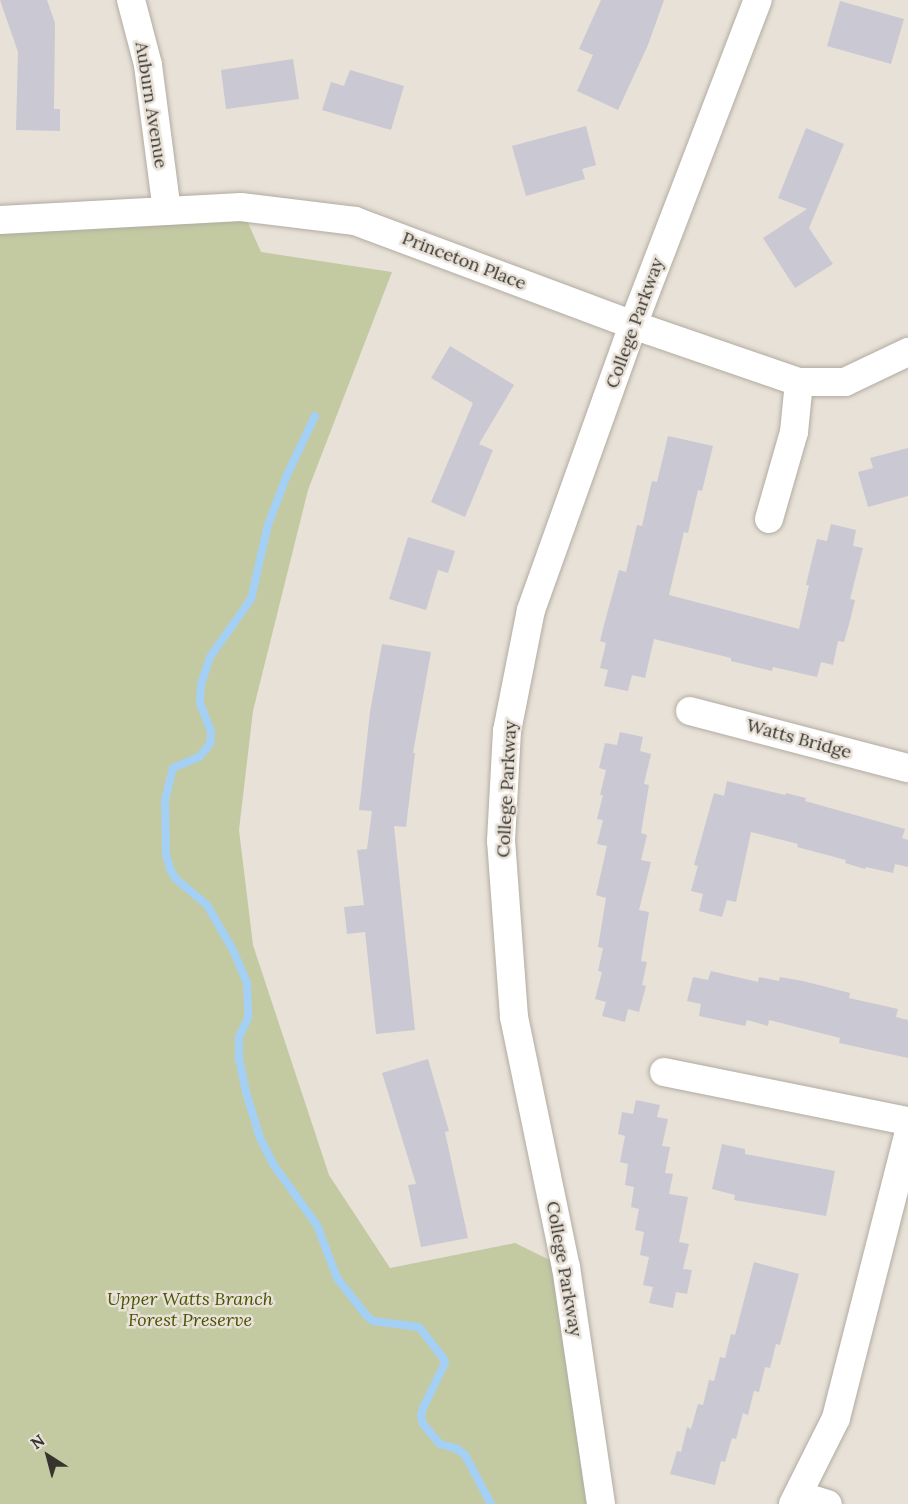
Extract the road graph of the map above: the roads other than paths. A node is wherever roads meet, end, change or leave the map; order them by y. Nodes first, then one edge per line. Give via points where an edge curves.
1 (131, 0) edge
2 (758, 0) edge
3 (167, 211) junction
4 (0, 220) edge
5 (633, 325) junction
6 (908, 352) edge
7 (799, 382) junction
8 (769, 519) dead end
9 (690, 711) dead end
10 (908, 768) edge
11 (664, 1072) dead end
12 (908, 1121) edge
13 (908, 1135) edge
14 (796, 1499) edge
15 (601, 1504) edge
16 (828, 1504) edge

1 - 3 street, Auburn Avenue via 148,65
2 - 5 street, College Parkway
3 - 4 street, Princeton Place
3 - 5 street, Princeton Place via 241,207 355,221
5 - 7 street, Princeton Place
5 - 15 street, College Parkway via 531,610 507,731 501,841 514,1017 566,1268
6 - 7 street, Princeton Place via 845,382
7 - 8 street via 794,432
9 - 10 street, Watts Bridge
11 - 12 street
13 - 14 street via 836,1418
14 - 16 street

